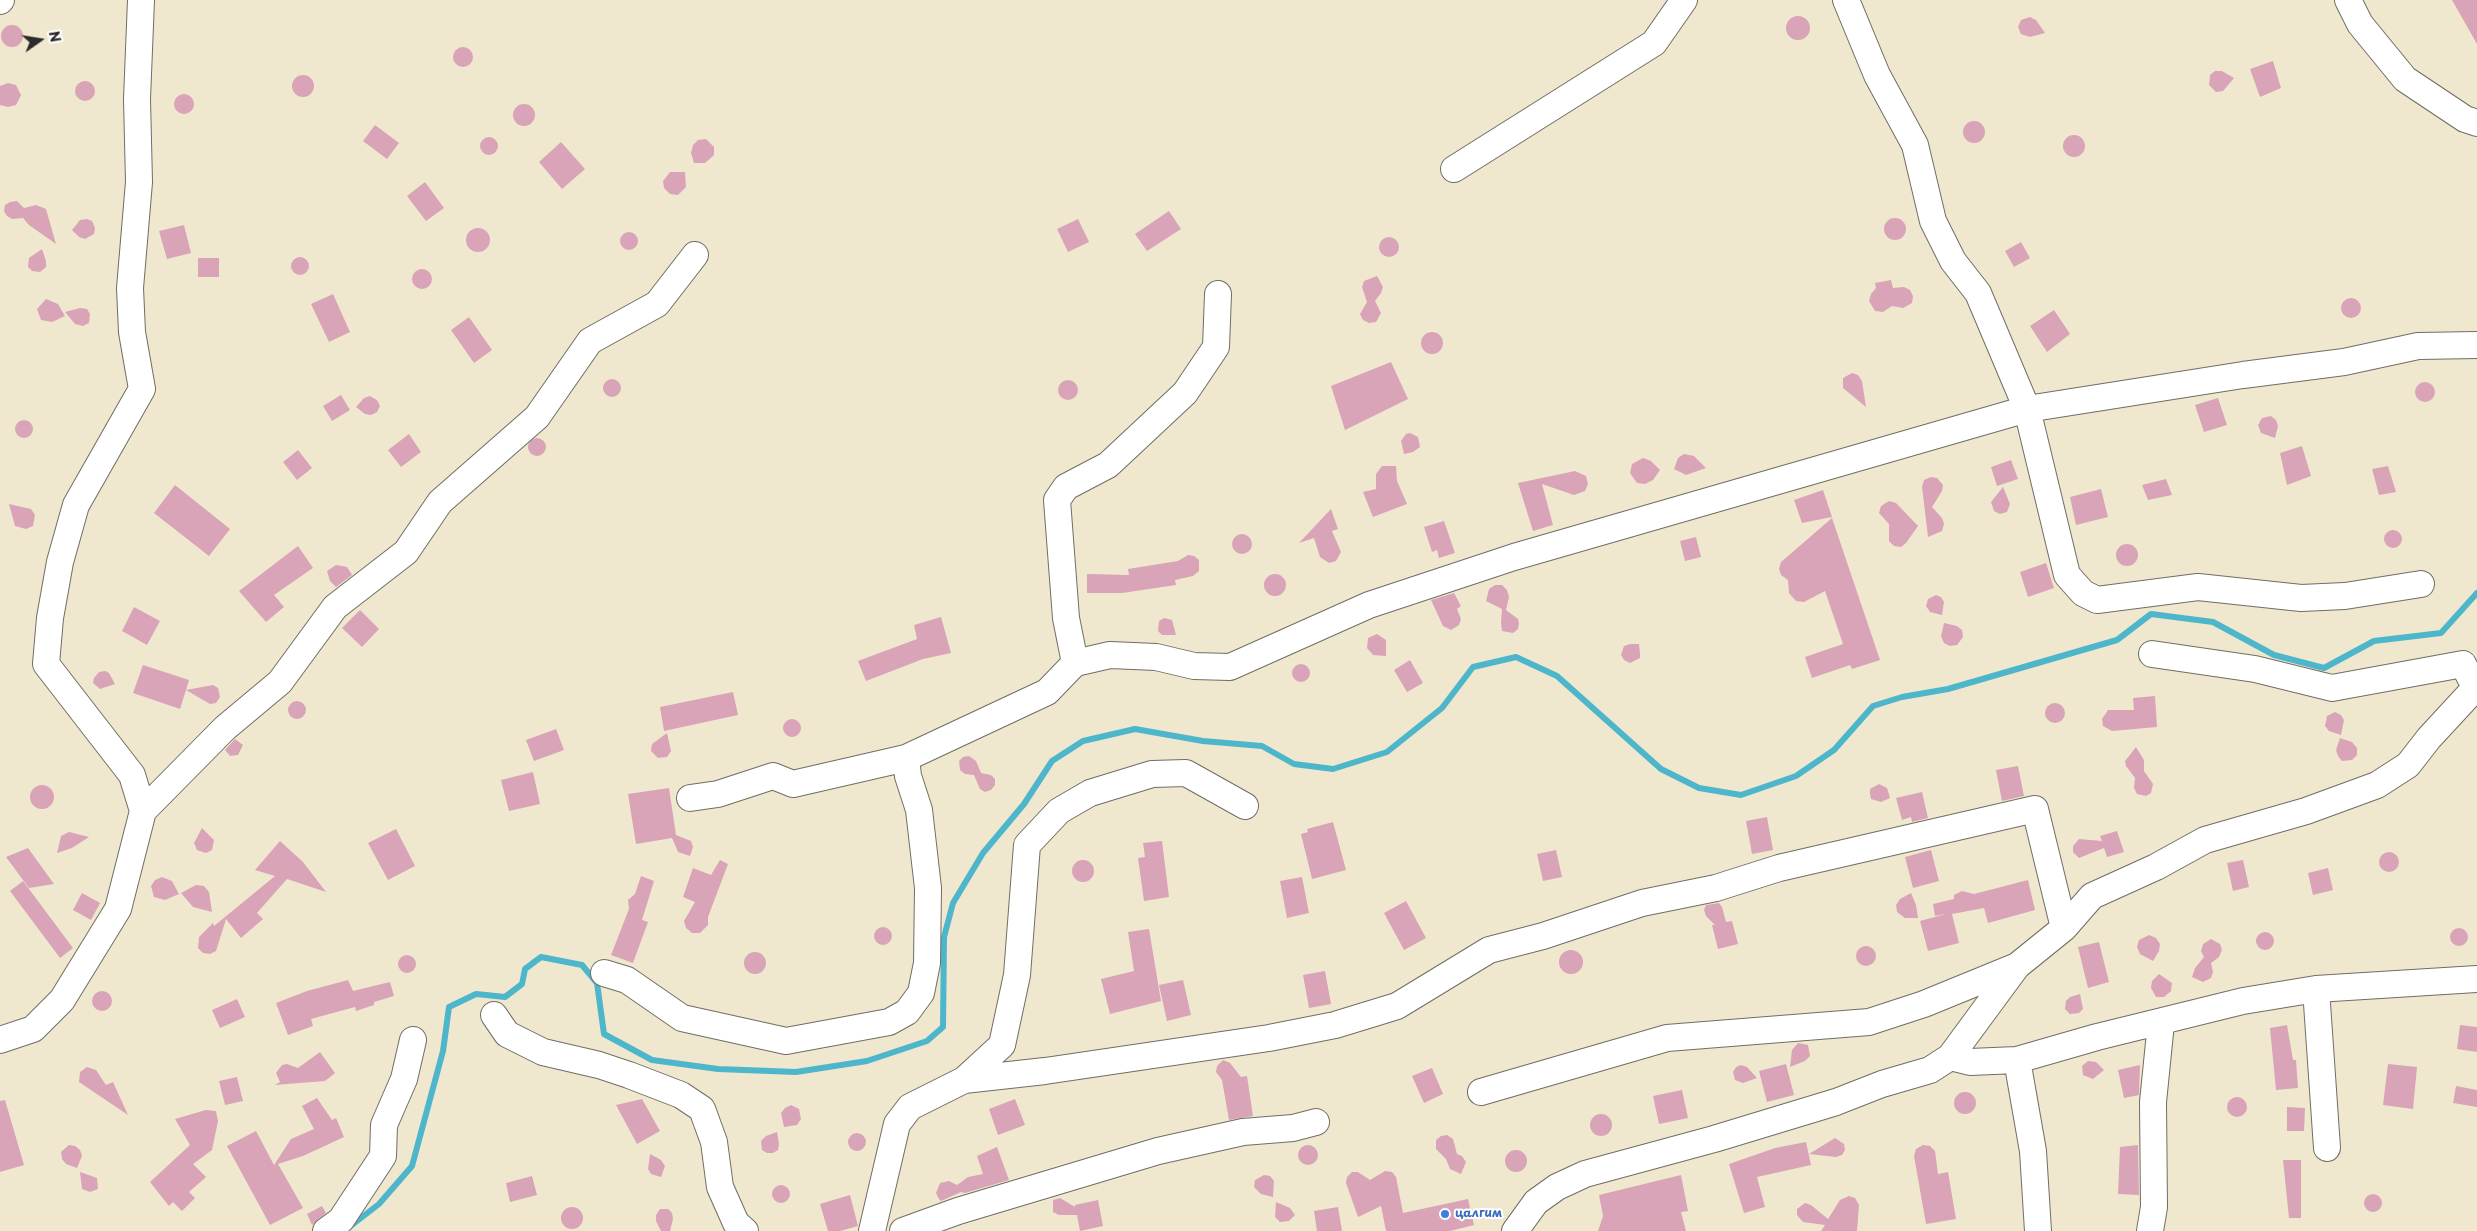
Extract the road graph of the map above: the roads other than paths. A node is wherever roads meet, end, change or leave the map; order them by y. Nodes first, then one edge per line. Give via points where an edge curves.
1 (141, 0) edge
2 (1684, 0) edge
3 (1846, 0) edge
4 (2348, 0) edge
5 (2477, 123) edge
6 (1454, 169) dead end
7 (695, 255) dead end
8 (1218, 294) dead end
9 (2477, 345) edge
10 (2027, 409) junction
11 (2421, 584) dead end
12 (2152, 654) dead end
13 (1075, 663) junction
14 (2476, 686) edge
15 (906, 758) junction
16 (690, 798) dead end
17 (1245, 806) dead end
18 (143, 811) junction
19 (2064, 928) junction
20 (2017, 966) junction
21 (604, 973) dead end
22 (2477, 979) edge
23 (2316, 989) junction
24 (494, 1015) dead end
25 (2161, 1023) junction
26 (0, 1040) edge
27 (413, 1040) dead end
28 (1950, 1057) junction
29 (2018, 1060) junction
30 (964, 1080) junction
31 (1481, 1092) dead end
32 (1316, 1122) dead end
33 (2327, 1148) dead end
34 (326, 1231) edge
35 (745, 1231) edge
36 (872, 1231) edge
37 (903, 1231) edge
38 (1515, 1231) edge
39 (2038, 1231) edge
40 (2150, 1231) edge

1 - 18 street via 137,99 140,182 130,288 132,332 142,389 76,505 60,562 46,664 132,775
2 - 6 street via 1654,43
3 - 10 street via 1877,75 1915,145 1933,221 1953,261 1978,294
4 - 5 street via 2360,24 2405,79 2465,119
7 - 18 street via 657,304 590,341 537,417 440,502 406,552 335,607 280,682 225,728
8 - 13 street via 1216,346 1185,393 1108,466 1066,487 1057,500 1066,618
9 - 10 street via 2418,346 2344,362
10 - 11 street via 2067,575 2083,593 2096,600 2198,587 2301,598 2345,596
10 - 13 street via 1514,557 1369,604 1230,667 1194,666 1156,657 1110,655
12 - 14 street via 2255,669 2332,688 2463,664
13 - 15 street via 1047,692
14 - 19 street via 2408,765 2377,785 2306,812 2205,840 2092,896
15 - 16 street via 794,784 773,776 718,794
15 - 21 street via 919,810 928,888 927,963 921,993 907,1012 889,1022 786,1041 682,1018 627,980
17 - 30 street via 1186,773 1152,774 1090,793 1060,811 1027,845 1017,975 1002,1045
18 - 26 street via 118,909 62,1000 33,1029
19 - 20 street
19 - 30 street via 2035,809 1779,868 1716,888 1642,903 1489,950 1397,1006 1334,1025 1250,1041
20 - 28 street
20 - 31 street via 1924,1004 1869,1022 1667,1038
22 - 23 street
23 - 25 street via 2243,1001
23 - 33 street
24 - 35 street via 507,1034 543,1052 629,1075 681,1095 702,1109 714,1142 720,1187 736,1223
25 - 29 street
25 - 40 street via 2153,1102 2154,1207
27 - 34 street via 404,1080 384,1125 383,1156 341,1220
28 - 29 street via 1970,1062
28 - 38 street via 1930,1070 1836,1102 1585,1174 1557,1187 1536,1202
29 - 39 street via 2033,1151
30 - 36 street via 910,1107 897,1124
32 - 37 street via 1293,1128 1244,1132 1158,1151 958,1211

